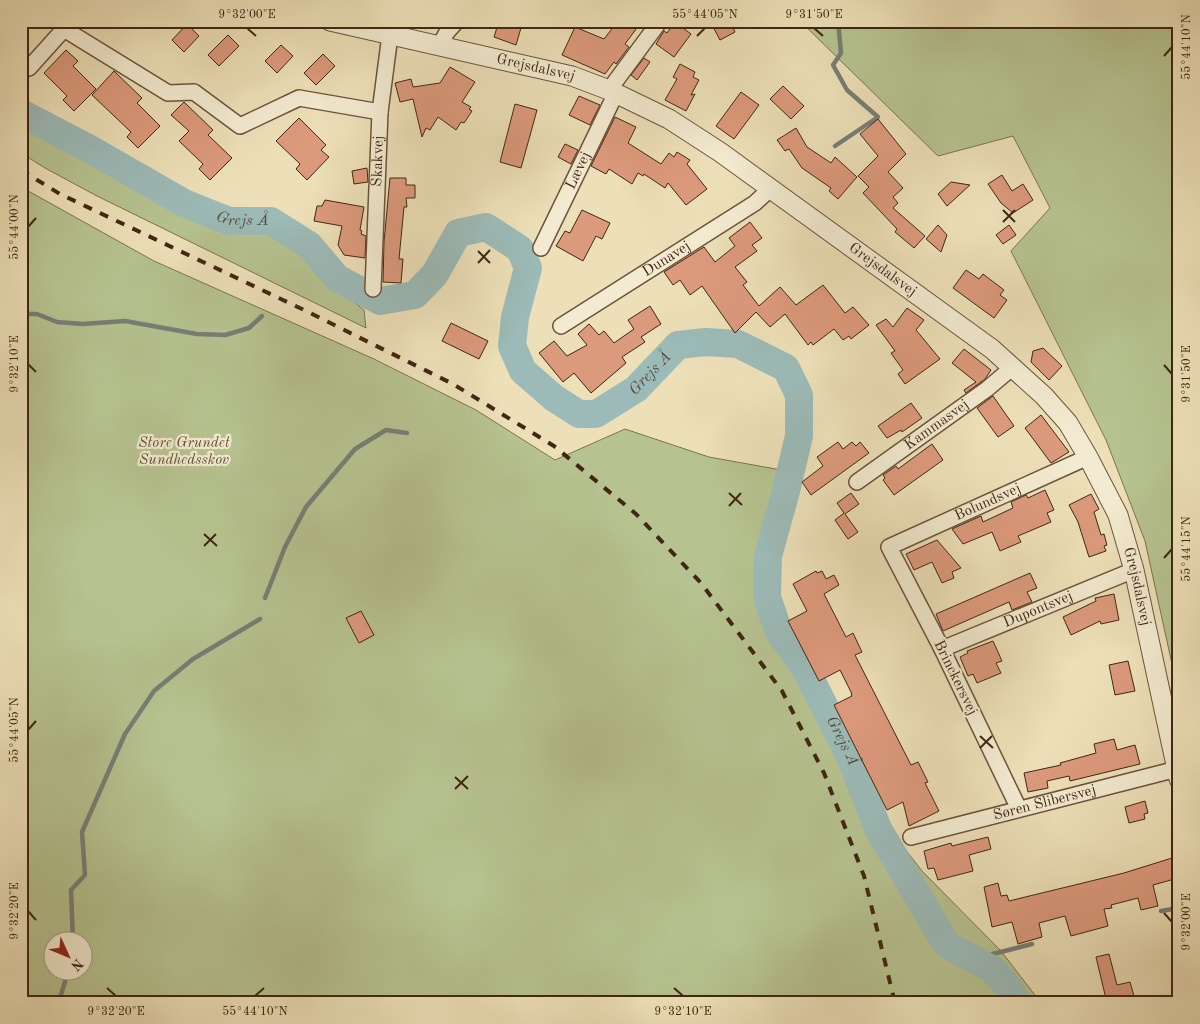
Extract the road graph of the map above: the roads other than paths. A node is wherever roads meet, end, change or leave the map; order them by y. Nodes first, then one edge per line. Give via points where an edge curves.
1 (330, 21) edge
2 (457, 21) edge
3 (660, 21) edge
4 (390, 36) junction
5 (439, 47) junction
6 (29, 68) dead end
7 (613, 92) junction
8 (380, 112) junction
9 (770, 189) junction
10 (541, 248) dead end
11 (373, 289) dead end
12 (561, 326) dead end
13 (1013, 367) junction
14 (1088, 457) junction
15 (857, 482) dead end
16 (889, 547) joint
17 (1134, 570) junction
18 (942, 648) junction
19 (1178, 774) edge
20 (1019, 809) junction
21 (911, 837) dead end

1 - 4 street, Grejsdalsvej
2 - 5 street
3 - 7 street, Lævej
4 - 5 street, Grejsdalsvej
4 - 8 street, Skakvej
5 - 7 street, Grejsdalsvej via 572,76
6 - 8 street via 64,29 168,93 194,92 240,126 299,98
7 - 9 street, Grejsdalsvej via 669,118
7 - 10 street, Lævej
8 - 11 street, Skakvej
9 - 12 street, Dunavej via 755,203
9 - 13 street, Grejsdalsvej
13 - 14 street, Grejsdalsvej via 1068,423
13 - 15 street, Kammasvej
14 - 16 street, Bolundsvej
14 - 17 street, Grejsdalsvej via 1118,515
16 - 18 street, Brinckersvej
17 - 18 street, Dupontsvej
17 - 19 street, Grejsdalsvej
18 - 20 street, Brinckersvej
19 - 20 street, Søren Slibersvej
20 - 21 street, Søren Slibersvej

